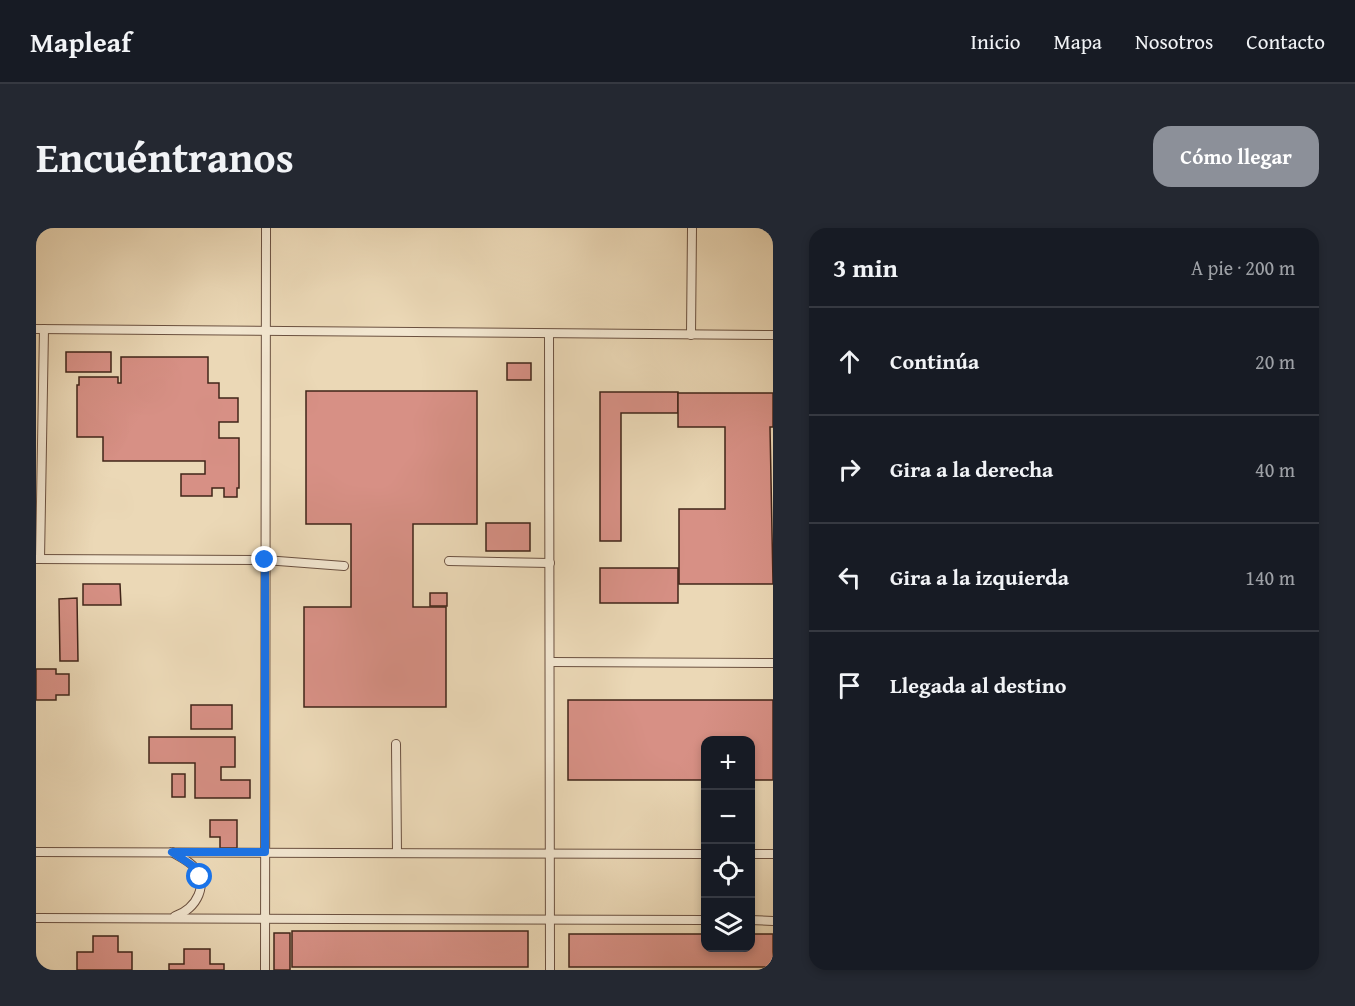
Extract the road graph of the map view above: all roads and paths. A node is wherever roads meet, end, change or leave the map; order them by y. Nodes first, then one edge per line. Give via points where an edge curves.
1 (266, 228) edge
2 (692, 228) edge
3 (40, 329) edge
4 (266, 330) junction
5 (549, 334) junction
6 (692, 335) junction
7 (773, 335) edge
8 (38, 559) edge
9 (265, 560) junction
10 (449, 561) dead end
11 (549, 562) junction
12 (344, 566) dead end
13 (550, 662) junction
14 (773, 663) edge
15 (396, 744) dead end
16 (36, 852) edge
17 (172, 852) junction
18 (265, 852) junction
19 (397, 853) junction
20 (550, 853) junction
21 (701, 854) edge
22 (755, 854) edge
23 (773, 854) edge
24 (36, 918) edge
25 (165, 919) junction
26 (265, 920) junction
27 (551, 920) junction
28 (701, 920) edge
29 (755, 921) edge
30 (773, 921) edge
31 (265, 970) edge
32 (550, 970) edge

1 - 4 lane
2 - 6 lane
3 - 4 lane
3 - 8 lane
4 - 5 lane
4 - 9 lane
5 - 6 lane
5 - 11 lane
6 - 7 lane
8 - 9 lane
9 - 12 lane
9 - 18 lane
10 - 11 lane
11 - 13 lane
13 - 14 lane
13 - 20 lane
15 - 19 lane
16 - 17 lane
17 - 18 lane
17 - 25 lane via 193,866 200,877 201,890 184,913
18 - 19 lane
18 - 26 lane
19 - 20 lane
20 - 21 lane
20 - 27 lane
22 - 23 lane
24 - 25 lane
25 - 26 lane
26 - 27 lane
26 - 31 lane
27 - 28 lane
27 - 32 lane
29 - 30 lane

